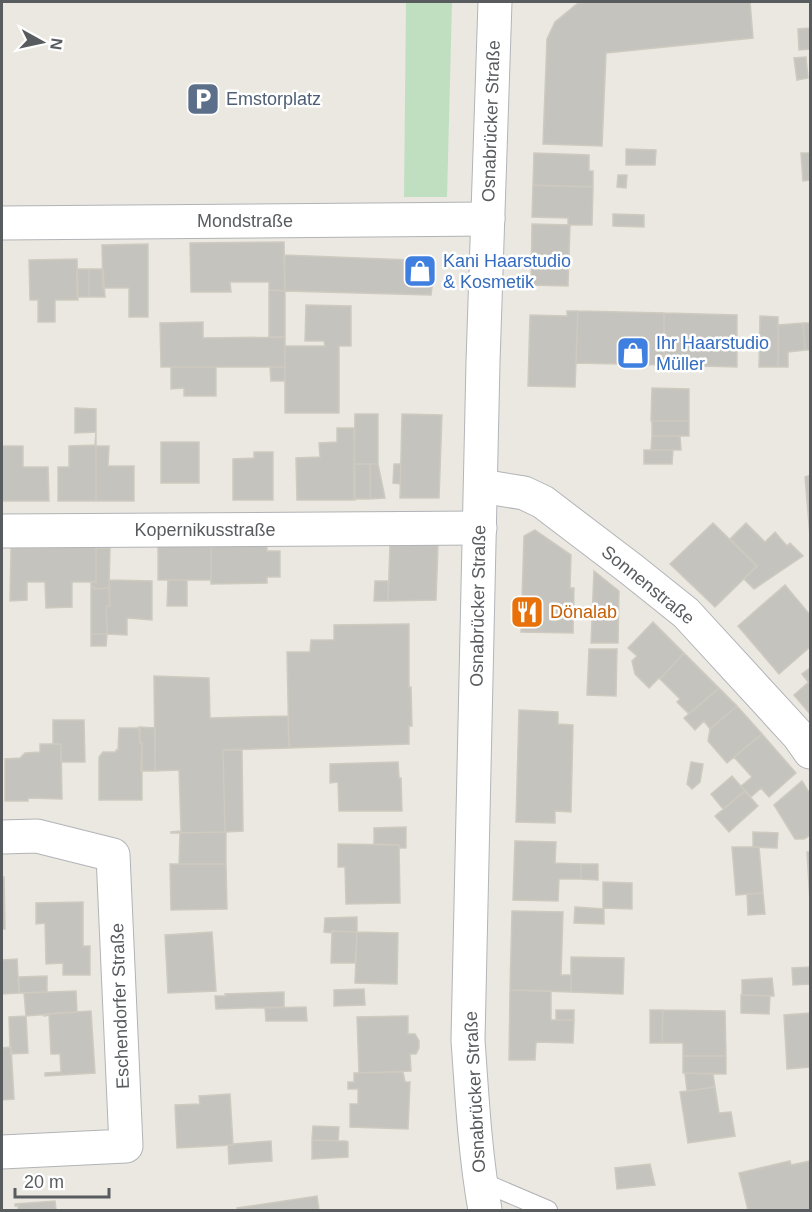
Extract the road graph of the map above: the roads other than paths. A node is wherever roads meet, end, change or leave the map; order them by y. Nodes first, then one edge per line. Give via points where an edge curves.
1 (495, 2) edge
2 (488, 219) junction
3 (2, 223) edge
4 (481, 486) junction
5 (480, 528) junction
6 (2, 531) edge
7 (810, 752) edge
8 (2, 837) edge
9 (2, 1152) edge
10 (482, 1196) edge
11 (548, 1210) edge

1 - 2 street, Osnabrücker Straße
2 - 3 street, Mondstraße
2 - 4 street, Osnabrücker Straße
4 - 5 street, Osnabrücker Straße
4 - 7 street, Sonnenstraße via 524,493 543,502 668,598 686,613
5 - 6 street, Kopernikusstraße
5 - 10 street, Osnabrücker Straße via 468,1040
8 - 9 street, Eschendorfer Straße via 37,836 113,855 126,1146
10 - 11 lane

